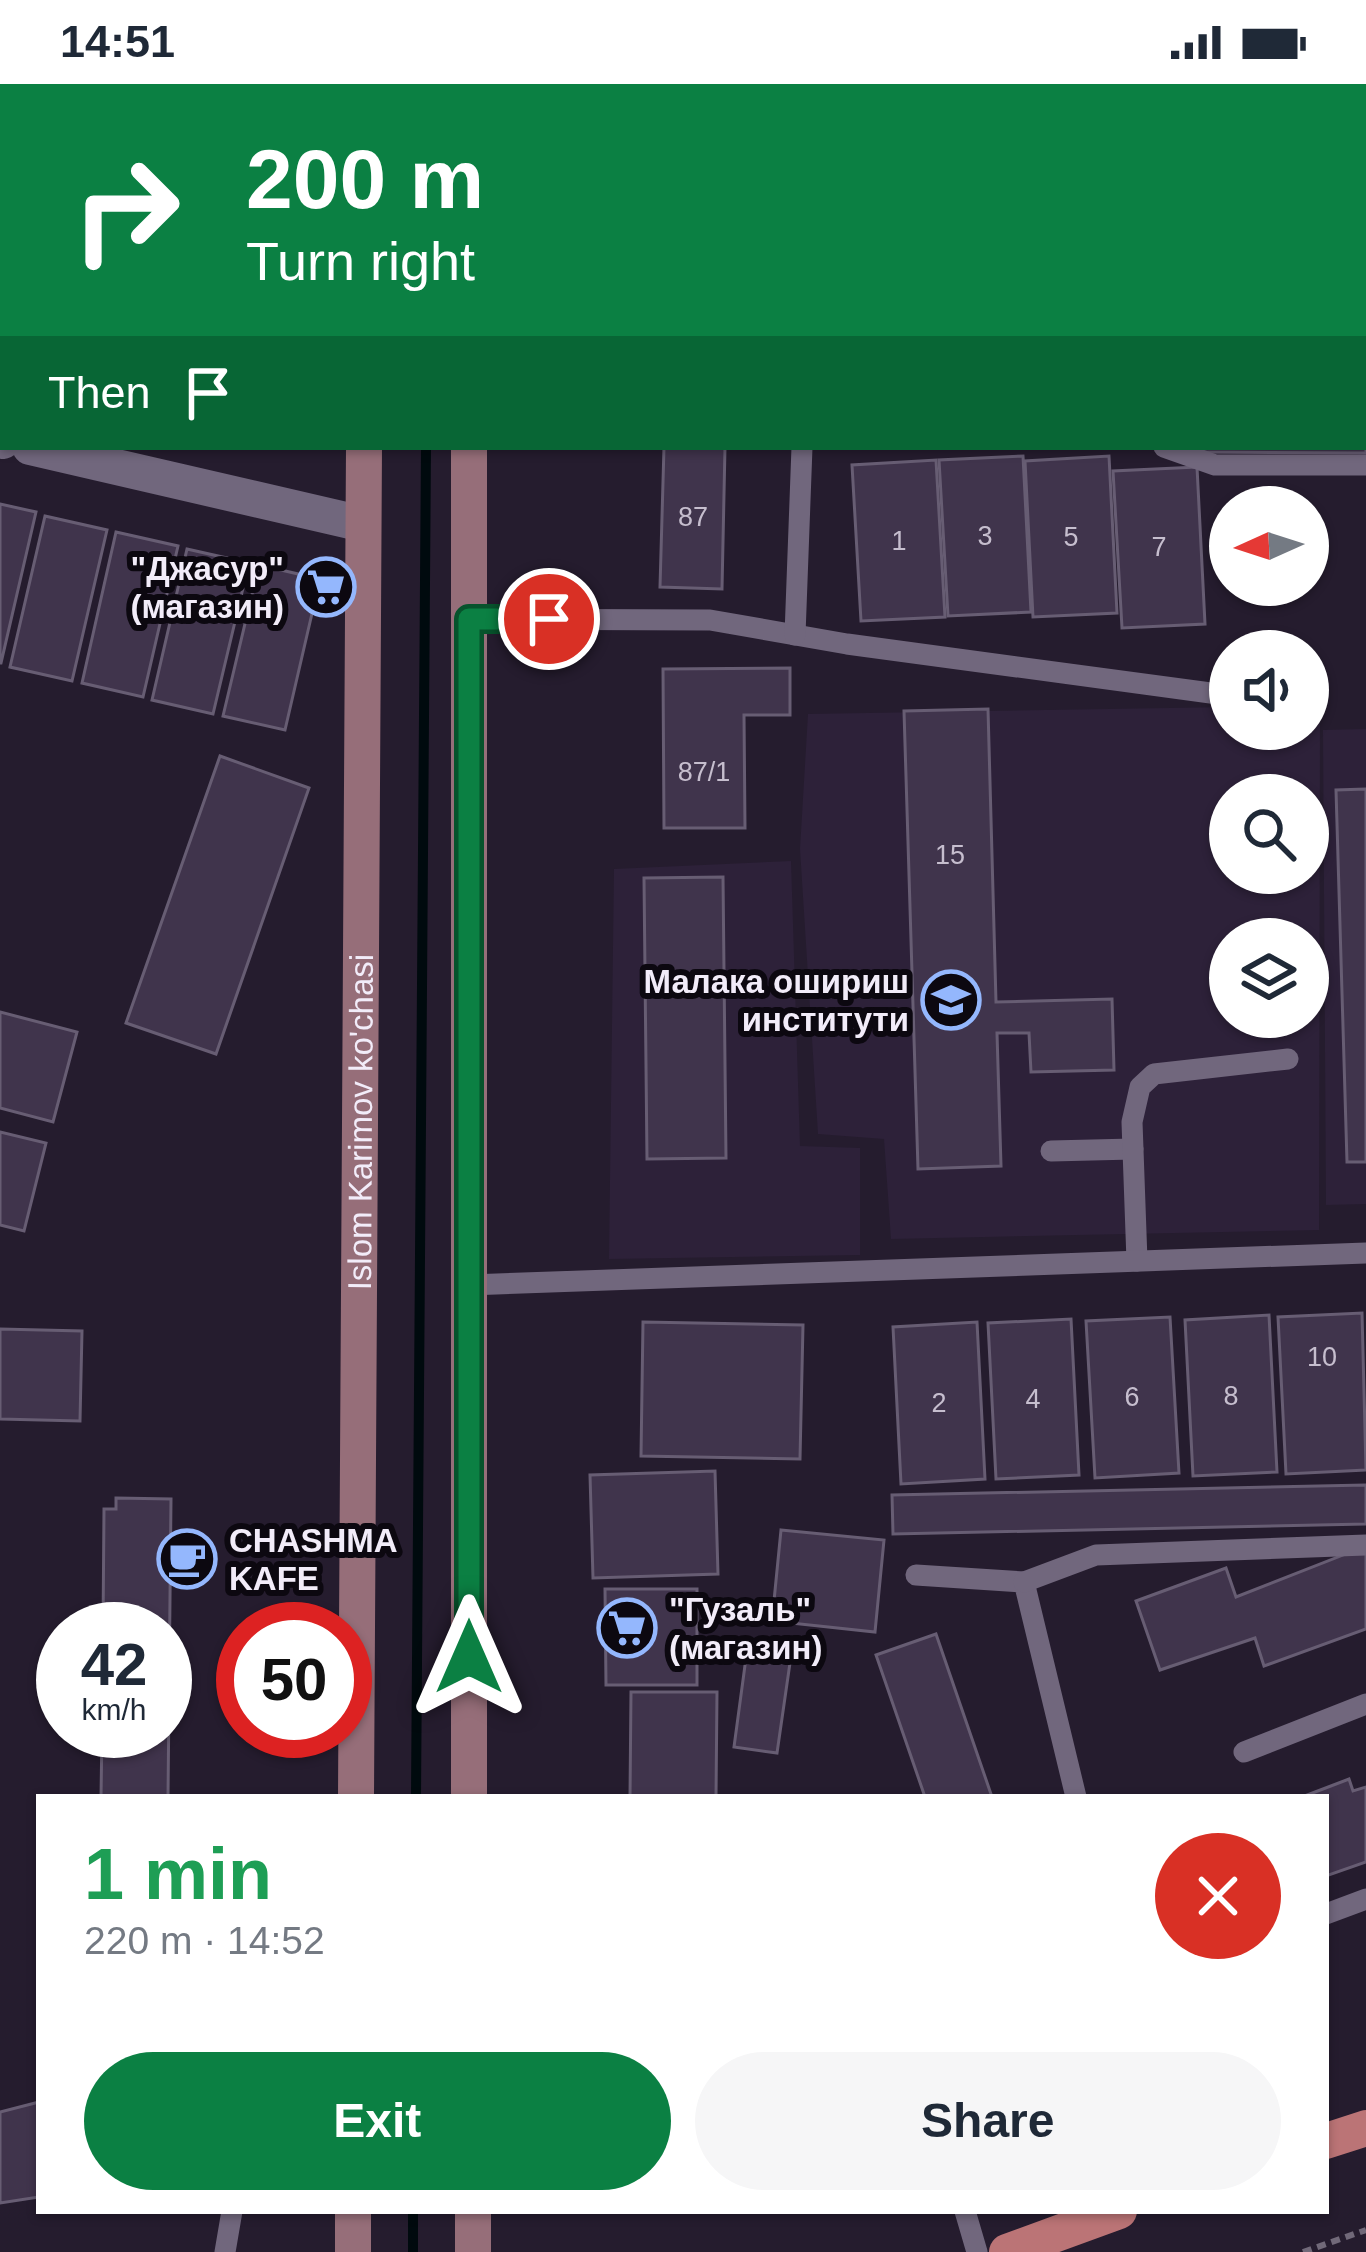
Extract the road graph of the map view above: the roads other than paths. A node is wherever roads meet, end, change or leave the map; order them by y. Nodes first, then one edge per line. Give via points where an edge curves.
1 (43, 450) edge
2 (364, 450) edge
3 (469, 450) edge
4 (802, 450) edge
5 (1172, 450) edge
6 (1366, 465) edge
7 (363, 524) junction
8 (469, 619) junction
9 (795, 635) junction
10 (1209, 693) edge
11 (1288, 1059) dead end
12 (1132, 1149) junction
13 (1051, 1150) dead end
14 (1366, 1253) edge
15 (1137, 1261) junction
16 (469, 1285) junction
17 (1366, 1545) edge
18 (916, 1575) dead end
19 (1024, 1582) junction
20 (1366, 1704) edge
21 (1244, 1752) dead end
22 (353, 1793) edge
23 (469, 1794) edge
24 (1075, 1794) edge
25 (1366, 1899) edge
26 (1329, 1913) edge
27 (1366, 2128) edge
28 (1329, 2140) edge
29 (231, 2214) edge
30 (353, 2214) edge
31 (472, 2214) edge
32 (965, 2214) edge
33 (1111, 2214) edge
34 (225, 2252) edge
35 (353, 2252) edge
36 (473, 2252) edge
37 (977, 2252) edge
38 (1007, 2252) edge

1 - 7 street
2 - 7 main road, Islom Karimov ko'chasi
3 - 8 main road
4 - 9 lane
5 - 6 lane via 1215,465
7 - 22 main road, Islom Karimov ko'chasi
8 - 9 lane via 710,620
8 - 16 main road
9 - 10 lane
11 - 12 lane via 1154,1075 1140,1087
12 - 13 lane
12 - 15 lane
14 - 15 lane
15 - 16 lane
16 - 23 main road
17 - 19 lane via 1096,1555
18 - 19 lane
19 - 24 lane
20 - 21 lane
25 - 26 lane
27 - 28 main road
29 - 34 lane
30 - 35 main road
31 - 36 main road
32 - 37 lane
33 - 38 main road

